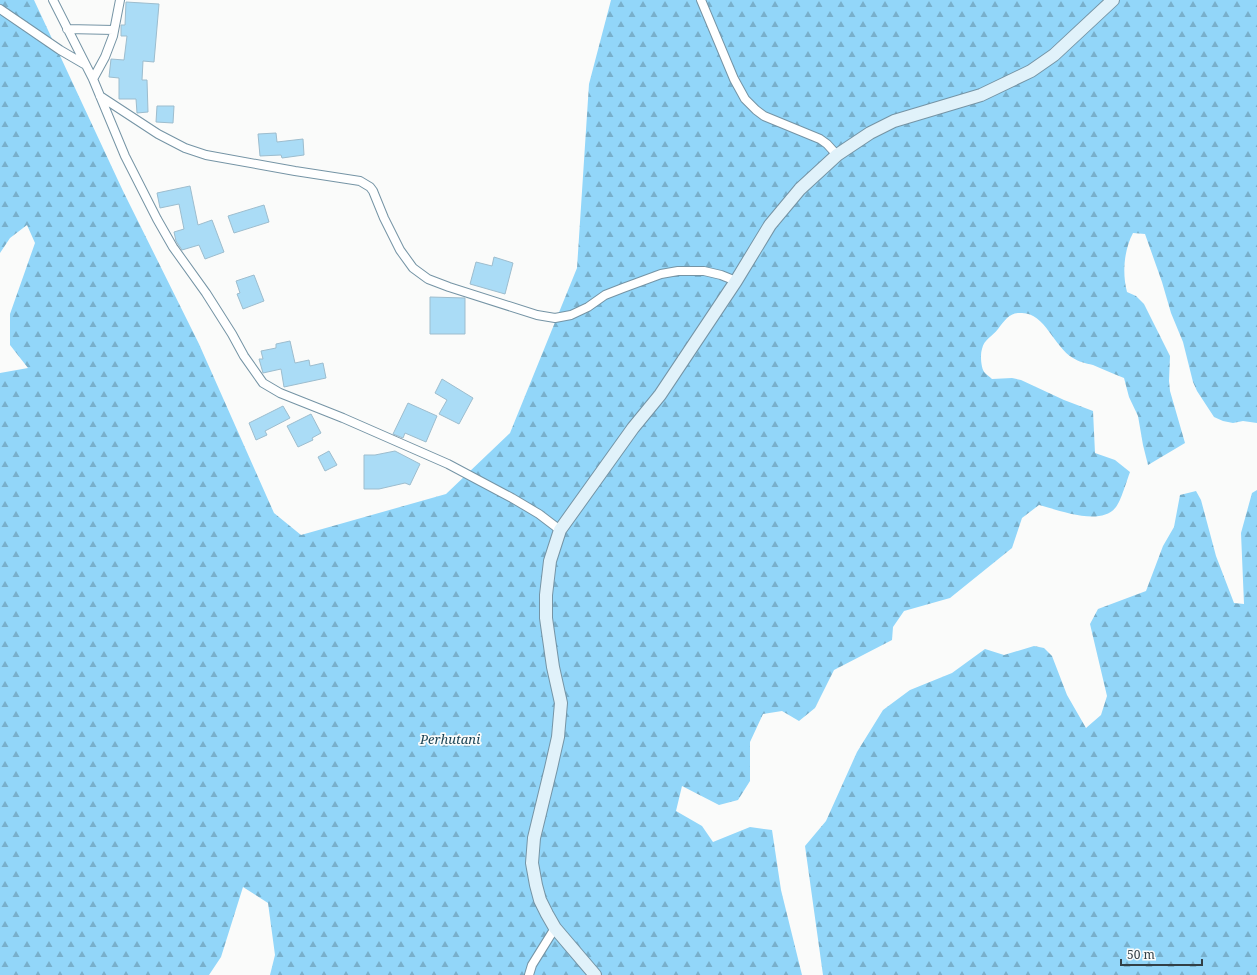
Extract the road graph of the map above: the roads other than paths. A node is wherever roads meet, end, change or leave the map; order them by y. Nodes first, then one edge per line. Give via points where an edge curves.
1 (53, 0) edge
2 (120, 0) edge
3 (701, 0) edge
4 (1113, 0) edge
5 (0, 9) edge
6 (67, 29) junction
7 (114, 30) junction
8 (85, 65) junction
9 (93, 79) junction
10 (100, 96) junction
11 (837, 155) junction
12 (736, 281) junction
13 (560, 530) junction
14 (555, 928) junction
15 (529, 975) edge
16 (595, 975) edge

1 - 6 street
2 - 7 street
3 - 11 street via 745,99 764,116 820,139
4 - 11 street via 1054,54 1031,71 981,95 894,121
5 - 8 street
6 - 7 street
6 - 8 street
7 - 9 street via 105,58
8 - 9 street
9 - 10 street
10 - 12 street via 158,134 185,148 206,155 360,180 373,191 400,250 416,271 449,287 537,315 555,318 571,315 605,295 661,274 678,271 704,271
10 - 13 street via 125,156 157,219 263,383 280,393 448,464 512,498
11 - 12 street via 800,189 770,225
12 - 13 street via 660,395 633,428
13 - 14 street via 550,561 546,611 560,698 560,714 558,736 534,838 532,863 540,900
14 - 15 street via 532,965
14 - 16 street

